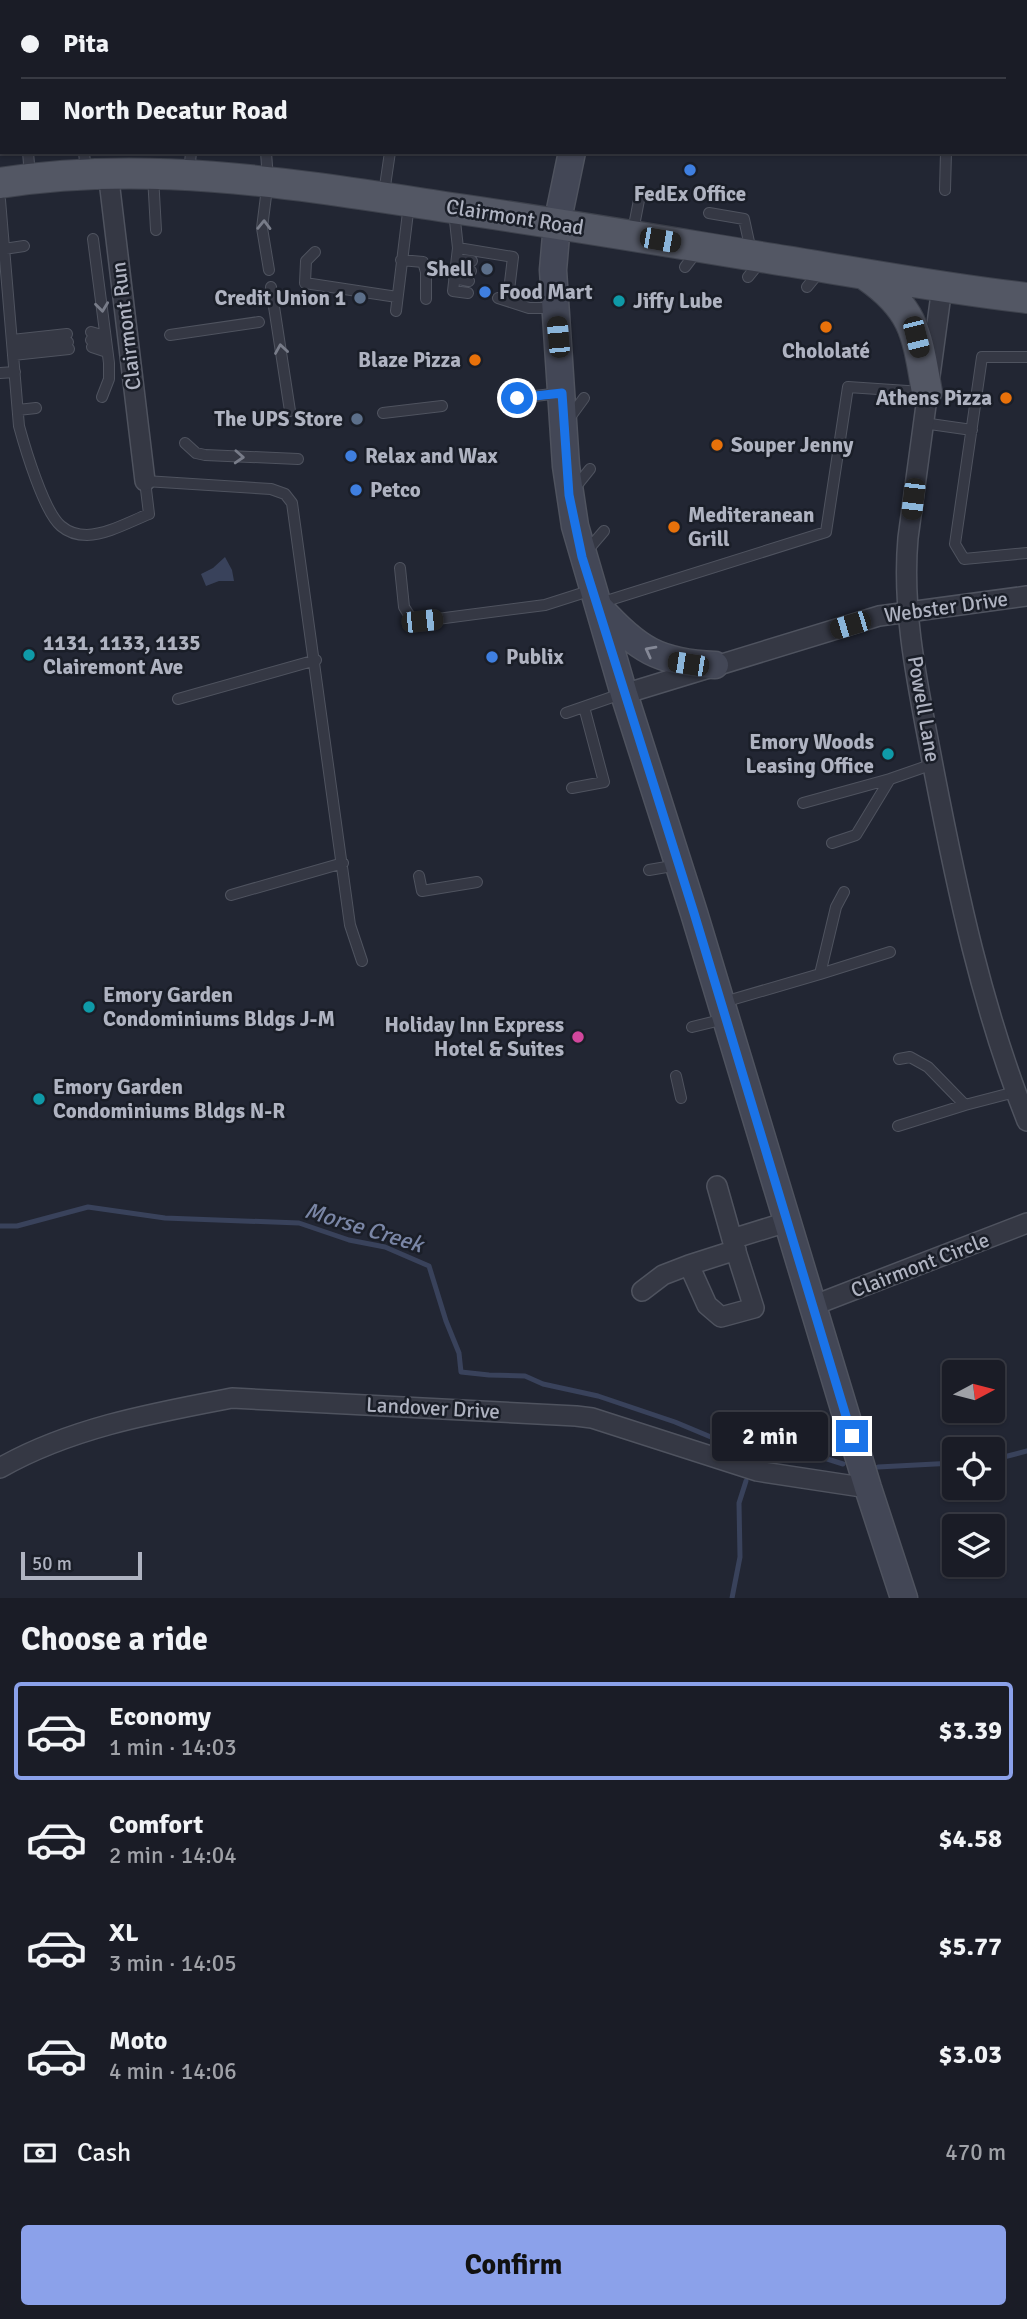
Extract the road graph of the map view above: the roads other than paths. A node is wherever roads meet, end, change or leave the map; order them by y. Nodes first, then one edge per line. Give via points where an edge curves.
1 (390, 154) edge
2 (572, 154) edge
3 (946, 154) edge
4 (190, 163) edge
5 (29, 165) edge
6 (92, 166) edge
7 (267, 166) edge
8 (153, 172) junction
9 (0, 183) edge
10 (945, 190) dead end
11 (396, 199) junction
12 (0, 200) edge
13 (639, 200) dead end
14 (454, 208) junction
15 (709, 213) dead end
16 (557, 224) junction
17 (156, 230) dead end
18 (632, 235) junction
19 (93, 239) dead end
20 (24, 246) dead end
21 (4, 249) junction
22 (315, 252) dead end
23 (401, 260) junction
24 (3, 263) edge
25 (456, 263) junction
26 (755, 263) junction
27 (268, 270) dead end
28 (864, 274) junction
29 (271, 287) dead end
30 (942, 287) junction
31 (468, 293) dead end
32 (397, 297) junction
33 (1027, 298) edge
34 (426, 299) dead end
35 (556, 308) junction
36 (396, 311) dead end
37 (259, 322) dead end
38 (170, 335) dead end
39 (106, 344) junction
40 (13, 347) junction
41 (1027, 356) edge
42 (15, 372) junction
43 (0, 373) edge
44 (927, 392) junction
45 (573, 395) junction
46 (102, 397) dead end
47 (517, 398) dead end
48 (442, 406) dead end
49 (36, 408) dead end
50 (18, 410) junction
51 (290, 411) dead end
52 (383, 413) dead end
53 (923, 423) junction
54 (972, 430) junction
55 (185, 443) dead end
56 (298, 459) dead end
57 (590, 469) dead end
58 (145, 481) junction
59 (569, 495) junction
60 (604, 531) dead end
61 (1027, 553) edge
62 (582, 557) junction
63 (400, 568) dead end
64 (1027, 596) edge
65 (594, 597) junction
66 (907, 611) junction
67 (316, 660) junction
68 (715, 665) junction
69 (624, 694) junction
70 (178, 699) dead end
71 (584, 707) junction
72 (566, 713) dead end
73 (933, 764) junction
74 (890, 779) junction
75 (572, 788) dead end
76 (803, 803) dead end
77 (832, 843) dead end
78 (343, 863) junction
79 (678, 865) junction
80 (649, 870) dead end
81 (419, 876) dead end
82 (477, 882) dead end
83 (844, 892) dead end
84 (231, 895) dead end
85 (890, 952) dead end
86 (362, 961) dead end
87 (820, 974) junction
88 (724, 1011) junction
89 (692, 1027) dead end
90 (900, 1059) dead end
91 (676, 1076) dead end
92 (1015, 1092) junction
93 (681, 1098) dead end
94 (965, 1105) junction
95 (1027, 1121) edge
96 (898, 1126) dead end
97 (717, 1186) dead end
98 (787, 1222) junction
99 (1027, 1223) edge
100 (734, 1245) junction
101 (689, 1265) junction
102 (642, 1291) dead end
103 (812, 1306) junction
104 (0, 1468) edge
105 (868, 1488) junction
106 (904, 1598) edge

1 - 11 lane
2 - 16 main road
3 - 10 lane
4 - 7 main road, Clairmont Road
4 - 8 main road, Clairmont Road
5 - 6 main road, Clairmont Road
5 - 9 main road, Clairmont Road
6 - 8 main road, Clairmont Road
6 - 58 street, Clairmont Run
7 - 11 main road, Clairmont Road
27 -> 7 lane via 262,228
8 - 17 lane
11 - 14 main road, Clairmont Road
11 - 23 lane
12 - 21 lane
13 - 18 lane
14 - 16 main road, Clairmont Road
14 - 25 lane
15 - 26 lane via 744,219
16 - 18 main road, Clairmont Road
16 - 35 main road via 553,256
18 - 26 main road, Clairmont Road via 693,257
19 -> 39 lane
20 - 21 lane
21 - 24 lane
22 - 32 lane via 306,261 305,283
23 - 32 lane
23 - 34 lane via 423,262
24 - 40 lane
25 - 25 lane via 471,271
25 - 31 lane via 453,291
25 - 35 lane via 513,257 503,298 529,307
26 - 28 main road, Clairmont Road via 815,277
28 - 30 main road, Clairmont Road
28 - 44 main road via 892,296 910,320
51 -> 29 lane
30 - 33 main road, Clairmont Road
30 - 44 street, Powell Lane
32 - 36 lane
35 - 45 main road
37 - 38 lane
39 - 39 lane via 91,340
39 - 46 lane via 109,379
40 - 40 lane via 68,342
40 - 42 lane
41 - 54 lane via 982,357
42 - 43 lane
42 - 50 lane
44 - 53 street, Powell Lane
44 - 65 lane via 848,387 826,532
45 - 47 lane
45 - 59 main road via 563,426
48 - 52 lane
49 - 50 lane
50 - 58 lane via 25,448 49,510 62,527 79,534 98,533 149,514
53 - 54 lane
53 - 66 street, Powell Lane via 907,546
54 - 61 lane via 955,544 964,559
55 -> 56 lane via 205,455
57 - 59 lane
58 - 67 lane via 271,489 289,498
59 - 62 main road
60 - 62 lane
62 - 65 main road
63 - 65 lane via 404,607 411,618 422,621
64 - 66 street, Webster Drive
68 -> 65 main road via 671,661 654,654 620,630
65 - 69 main road
66 - 68 street, Webster Drive
66 - 73 street, Powell Lane
67 - 70 lane
67 - 78 lane
68 - 69 street, Webster Drive
69 - 71 lane
69 - 79 main road
71 - 72 lane
71 - 75 lane via 604,782
73 - 74 lane
73 - 92 street, Powell Lane via 972,951
74 - 76 lane
74 - 77 lane via 856,835
78 - 84 lane
78 - 86 lane via 352,936
79 - 80 lane
79 - 88 main road
81 - 82 lane via 422,891
83 - 87 lane
85 - 87 lane
87 - 88 lane
88 - 89 lane
88 - 98 main road via 737,1074
90 - 94 lane via 910,1057 928,1067
91 - 93 lane
92 - 94 lane
92 - 95 street, Powell Lane
94 - 96 lane
97 - 100 street
98 - 100 street
98 - 103 main road
99 - 103 street, Clairmont Circle
100 - 101 street
100 - 101 street via 754,1308 721,1317 707,1306
101 - 102 street via 663,1275
103 - 105 main road
104 - 105 street, Landover Drive via 67,1437 232,1398 584,1417 757,1471
105 - 106 main road

